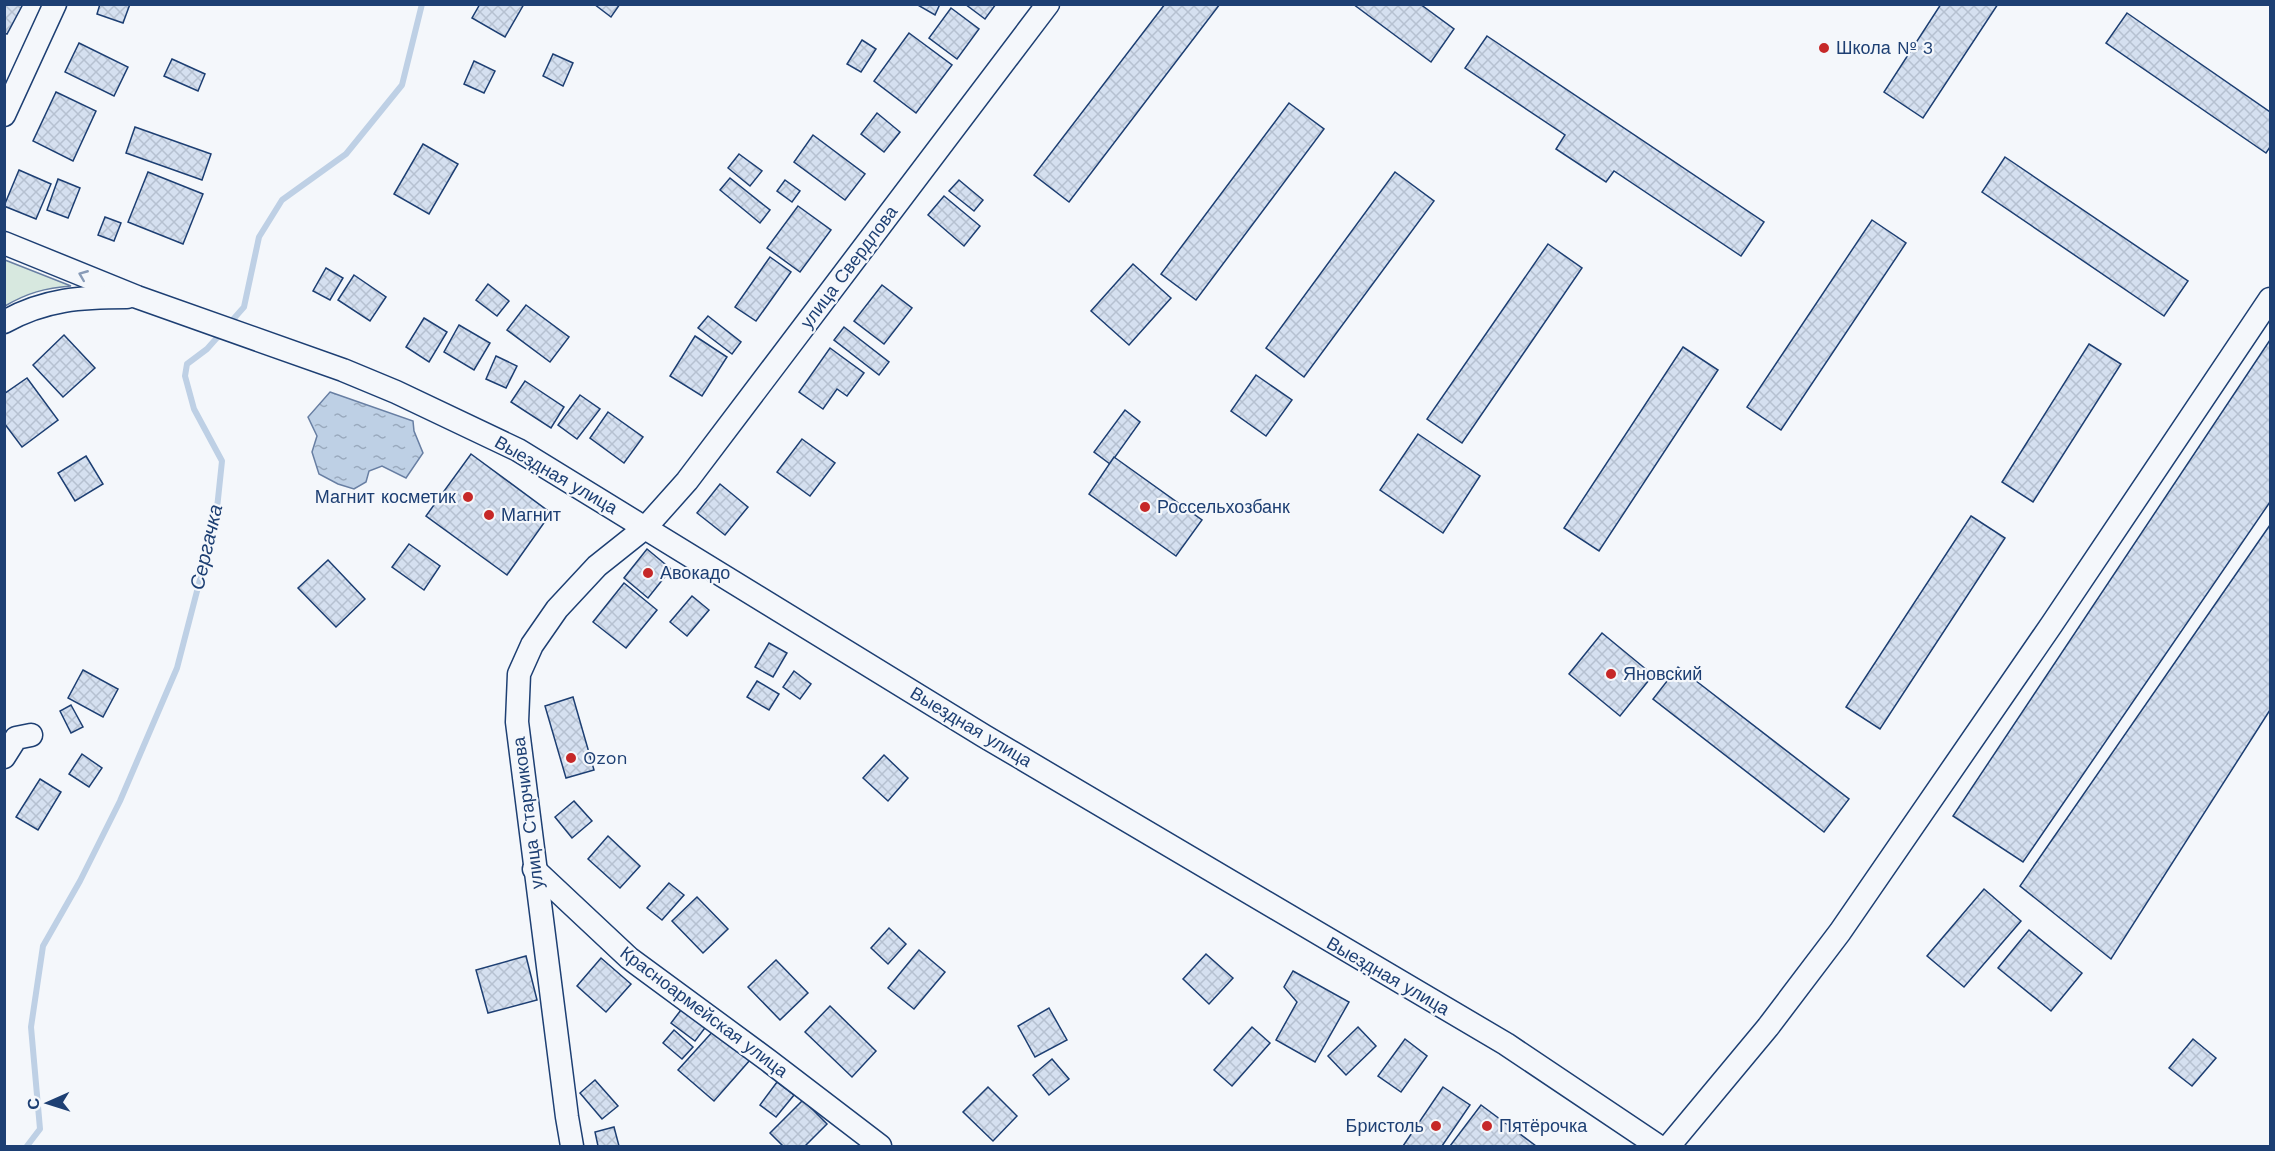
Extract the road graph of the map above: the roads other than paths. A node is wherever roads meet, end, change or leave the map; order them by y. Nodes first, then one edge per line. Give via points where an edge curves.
1 (54, 4) edge
2 (1048, 4) edge
3 (4, 115) edge
4 (4, 243) edge
5 (137, 297) junction
6 (2271, 299) edge
7 (4, 322) edge
8 (646, 527) junction
9 (31, 735) dead end
10 (4, 757) edge
11 (534, 869) junction
12 (572, 1146) edge
13 (880, 1146) edge
14 (1658, 1146) edge
15 (1669, 1146) edge

1 - 3 street
2 - 8 street, улица Свердлова via 694,472
5 -> 4 street, Выездная улица
5 - 7 street via 80,297 46,304
5 - 8 street, Выездная улица via 396,392 508,445
6 - 15 street via 1840,932 1768,1027
8 - 11 street, улица Старчикова via 597,566 557,609 531,645 519,674 517,722
8 - 14 street, Выездная улица via 994,742 1506,1044
9 - 10 street via 16,738
11 - 12 street, улица Старчикова
11 - 13 street, Красноармейская улица via 629,958

